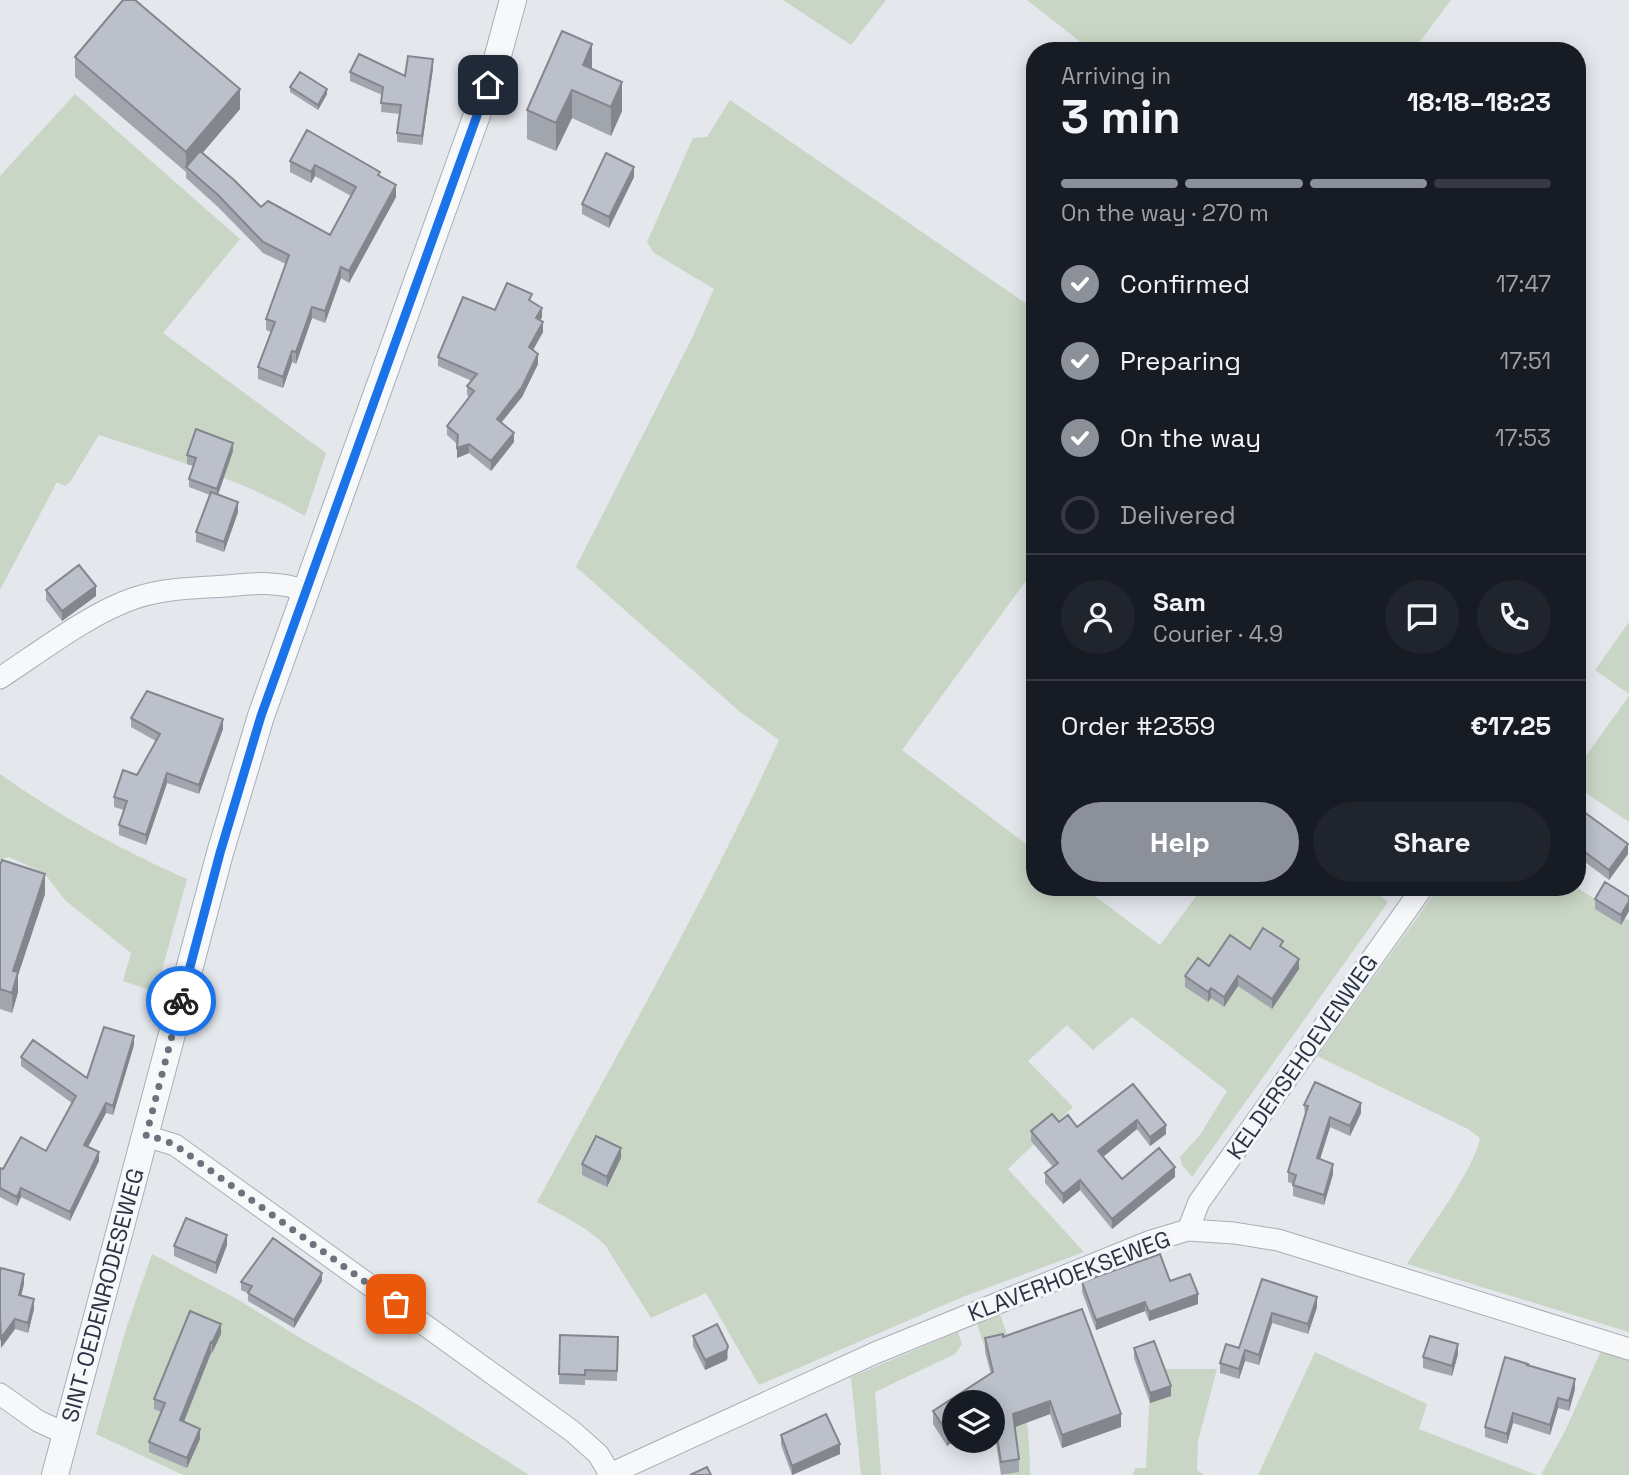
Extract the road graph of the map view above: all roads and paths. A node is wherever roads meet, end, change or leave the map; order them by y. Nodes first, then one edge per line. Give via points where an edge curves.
1 (513, 0) edge
2 (306, 591) junction
3 (0, 678) edge
4 (1417, 896) edge
5 (146, 1136) junction
6 (1188, 1230) junction
7 (1629, 1349) edge
8 (0, 1394) edge
9 (66, 1434) junction
10 (609, 1474) edge
11 (55, 1475) edge

1 - 2 street, SINT-OEDENRODESEWEG via 497,59
2 - 3 street via 264,583 165,590 134,598 105,611
2 - 5 street, SINT-OEDENRODESEWEG via 261,716 220,853
4 - 6 street, KELDERSEHOEVENWEG via 1199,1202
5 - 9 street, SINT-OEDENRODESEWEG
5 - 10 street via 175,1145 549,1415 598,1454
6 - 7 street, KLAVERHOEKSEWEG via 1278,1240
6 - 10 street, KLAVERHOEKSEWEG via 875,1353
8 - 9 street
9 - 11 street, SINT-OEDENRODESEWEG

